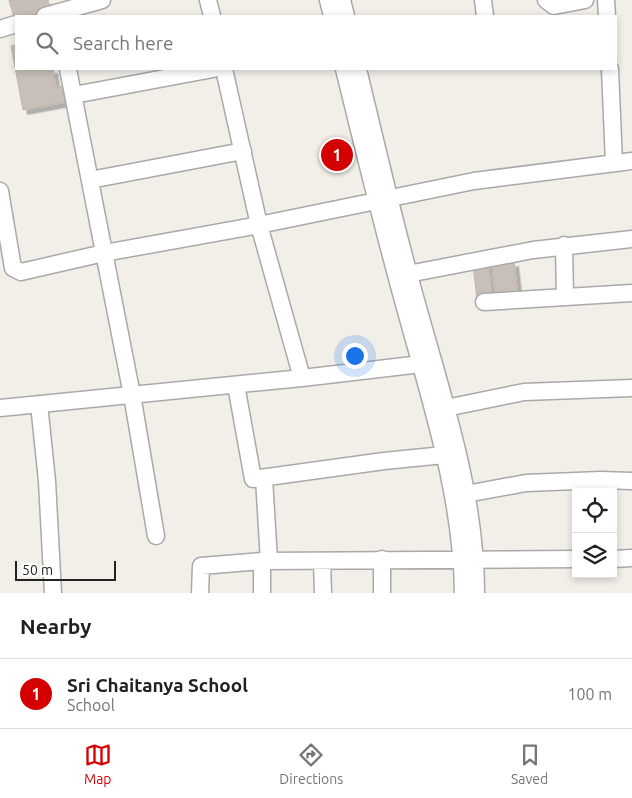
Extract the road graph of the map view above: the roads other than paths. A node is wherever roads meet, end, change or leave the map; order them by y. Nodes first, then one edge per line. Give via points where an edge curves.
1 (102, 0) edge
2 (208, 0) edge
3 (328, 0) edge
4 (342, 0) edge
5 (482, 0) edge
6 (546, 0) edge
7 (585, 0) edge
8 (606, 0) edge
9 (54, 11) edge
10 (212, 15) edge
11 (332, 15) edge
12 (346, 15) edge
13 (486, 15) edge
14 (607, 15) edge
15 (15, 24) edge
16 (0, 29) edge
17 (68, 70) edge
18 (208, 70) edge
19 (224, 70) edge
20 (344, 70) edge
21 (358, 70) edge
22 (610, 70) edge
23 (74, 95) junction
24 (242, 151) junction
25 (632, 161) edge
26 (614, 163) junction
27 (90, 180) junction
28 (0, 191) edge
29 (382, 200) junction
30 (259, 225) junction
31 (632, 239) edge
32 (564, 245) junction
33 (104, 254) junction
34 (408, 274) junction
35 (632, 293) edge
36 (565, 297) junction
37 (484, 302) dead end
38 (427, 363) junction
39 (302, 378) junction
40 (236, 385) junction
41 (632, 388) edge
42 (132, 395) junction
43 (39, 404) junction
44 (0, 408) edge
45 (446, 408) junction
46 (444, 456) junction
47 (264, 478) junction
48 (632, 481) edge
49 (466, 494) junction
50 (156, 536) dead end
51 (632, 558) edge
52 (382, 559) junction
53 (469, 559) junction
54 (572, 559) edge
55 (617, 559) edge
56 (265, 561) junction
57 (322, 561) junction
58 (53, 593) edge
59 (200, 593) edge
60 (262, 593) edge
61 (323, 593) edge
62 (382, 593) edge
63 (464, 593) edge
64 (476, 593) edge

1 - 9 street
2 - 10 street
3 - 11 street
4 - 12 street
5 - 13 street
6 - 7 street via 554,6
8 - 14 street
15 - 16 street
17 - 23 street
18 - 23 street
19 - 24 street
20 - 29 street
21 - 29 street
22 - 26 street
23 - 27 street
24 - 27 street
24 - 30 street
25 - 26 street
26 - 29 street via 474,181
27 - 33 street
28 - 33 street via 15,270 21,272
29 - 30 street
29 - 34 street
29 - 38 street
30 - 33 street
30 - 39 street
31 - 32 street
32 - 34 street
32 - 36 street
33 - 42 street
34 - 38 street
35 - 36 street
36 - 37 street
38 - 39 street
38 - 45 street
38 - 46 street
39 - 40 street
40 - 42 street
40 - 47 street via 253,479
41 - 45 street via 524,392
42 - 43 street
42 - 50 street
43 - 44 street
43 - 58 street
45 - 49 street
46 - 47 street
46 - 53 street
47 - 56 street
48 - 49 street via 526,482
49 - 53 street
51 - 55 street
52 - 53 street
52 - 57 street
52 - 62 street
53 - 54 street
53 - 63 street
53 - 64 street
56 - 57 street
56 - 59 street via 201,566
56 - 60 street
57 - 61 street

